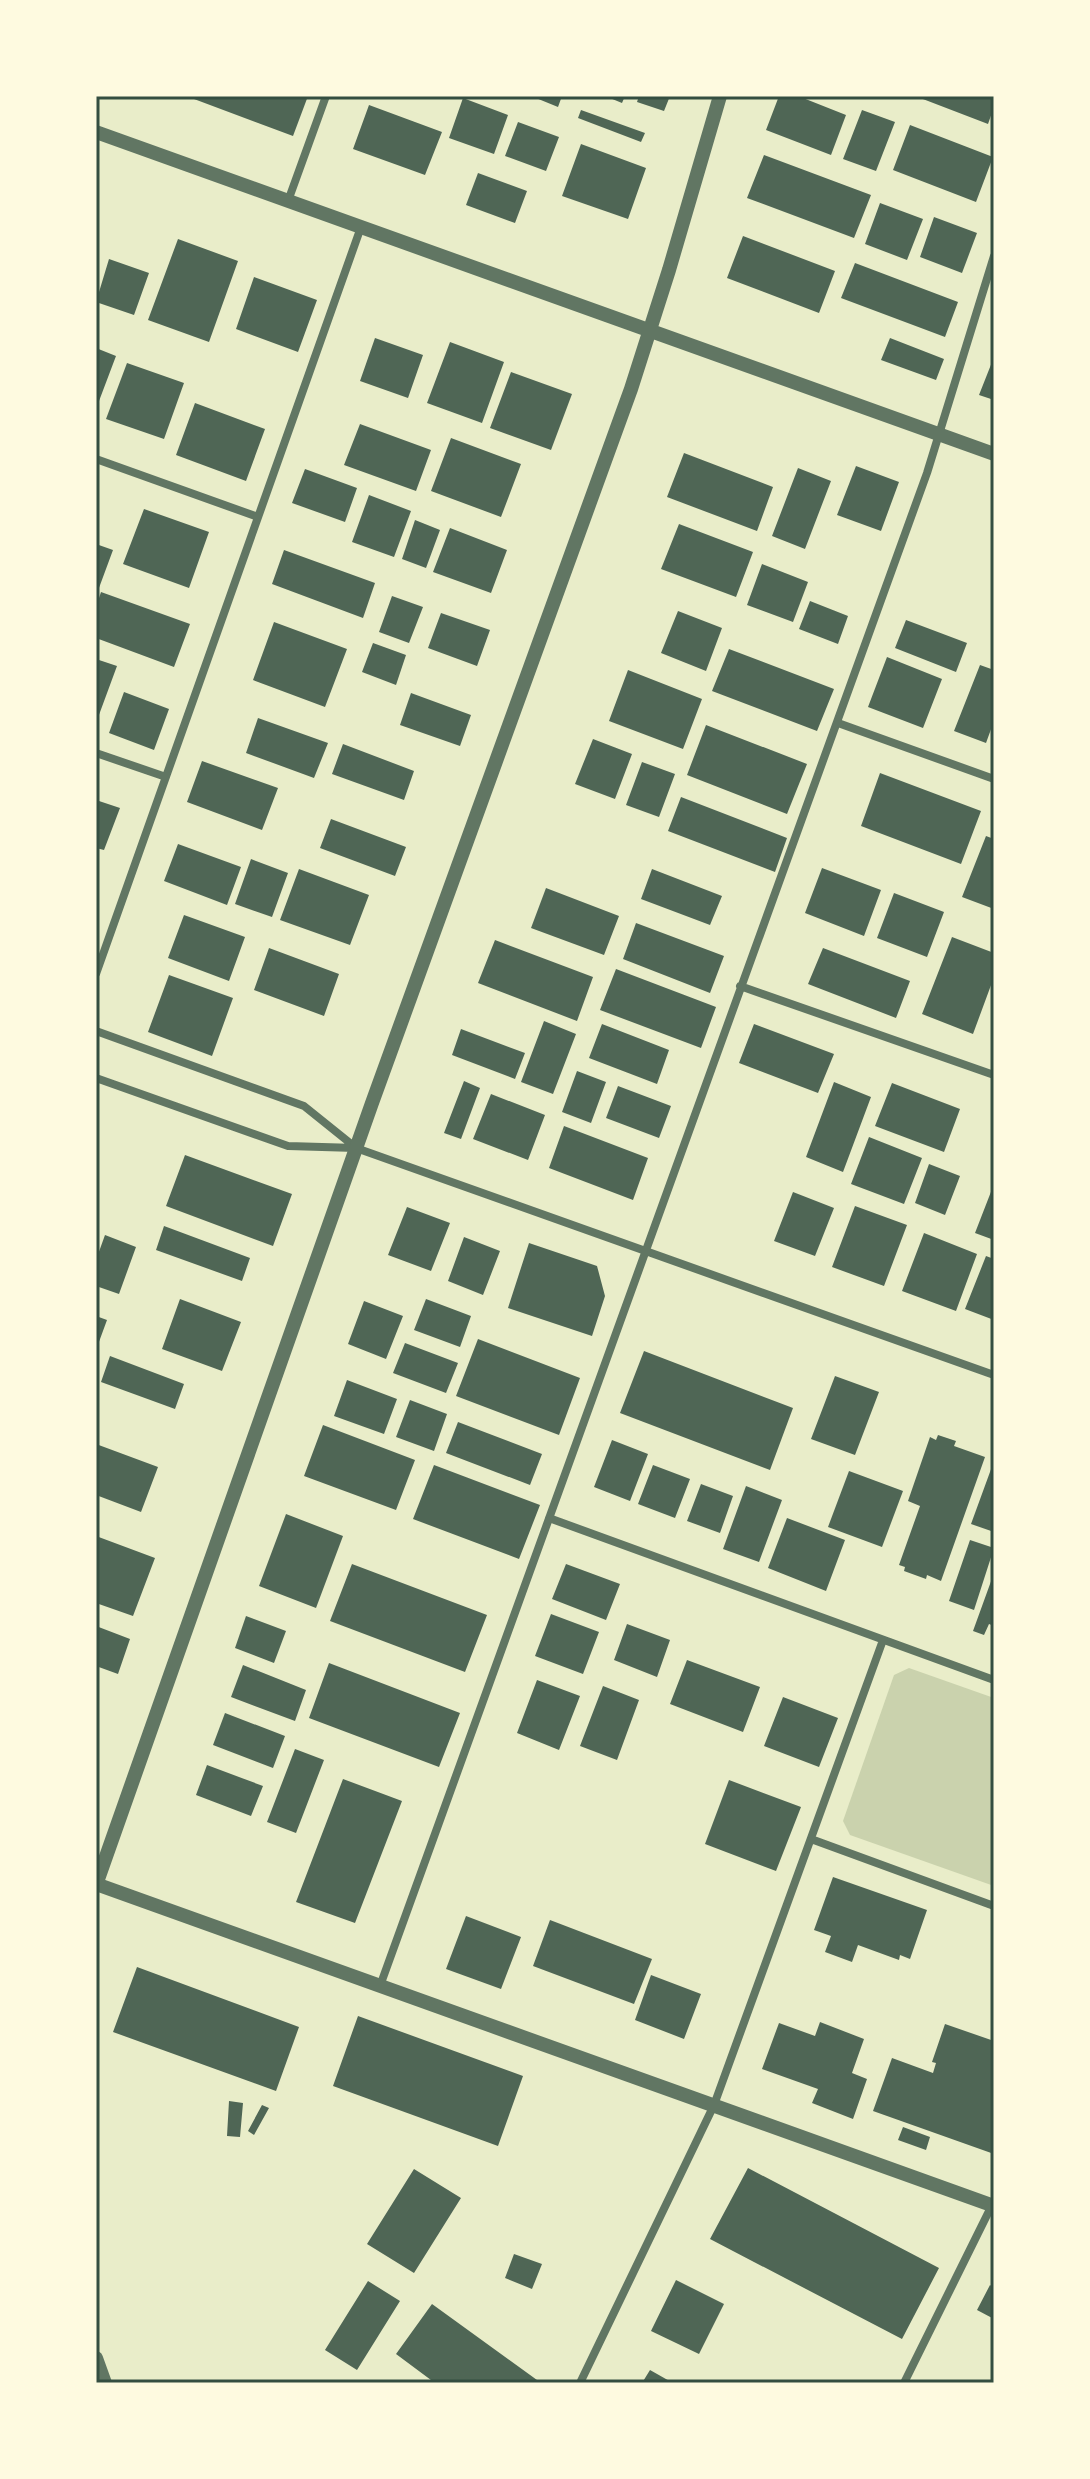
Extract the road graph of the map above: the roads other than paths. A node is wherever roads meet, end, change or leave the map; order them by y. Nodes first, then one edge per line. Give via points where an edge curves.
1 (326, 96) edge
2 (720, 96) edge
3 (96, 132) edge
4 (288, 201) junction
5 (361, 227) junction
6 (994, 256) edge
7 (650, 329) junction
8 (940, 435) junction
9 (994, 454) edge
10 (96, 459) edge
11 (258, 517) junction
12 (838, 723) junction
13 (96, 753) edge
14 (166, 777) junction
15 (994, 779) edge
16 (96, 974) edge
17 (740, 986) junction
18 (96, 1031) edge
19 (994, 1075) edge
20 (96, 1078) edge
21 (356, 1148) junction
22 (645, 1250) junction
23 (994, 1375) edge
24 (549, 1518) junction
25 (883, 1640) junction
26 (994, 1680) edge
27 (811, 1839) junction
28 (96, 1884) edge
29 (994, 1906) edge
30 (380, 1986) junction
31 (714, 2105) junction
32 (993, 2206) edge
33 (96, 2358) edge
34 (105, 2383) edge
35 (580, 2383) edge
36 (904, 2383) edge

1 - 4 street
2 - 7 street
3 - 4 street
4 - 5 street
5 - 7 street
5 - 11 street
6 - 8 street
7 - 8 street
7 - 21 street
8 - 9 street
8 - 12 street
10 - 11 street
11 - 14 street
12 - 15 street
12 - 17 street
13 - 14 street
14 - 16 street
17 - 19 street
17 - 22 street
18 - 21 street via 304,1106
20 - 21 street via 288,1146
21 - 22 street
21 - 28 street
22 - 23 street
22 - 24 street
24 - 25 street
24 - 30 street
25 - 26 street
25 - 27 street
27 - 29 street
27 - 31 street
28 - 30 street
30 - 31 street
31 - 32 street
31 - 35 street
32 - 36 street
33 - 34 street

